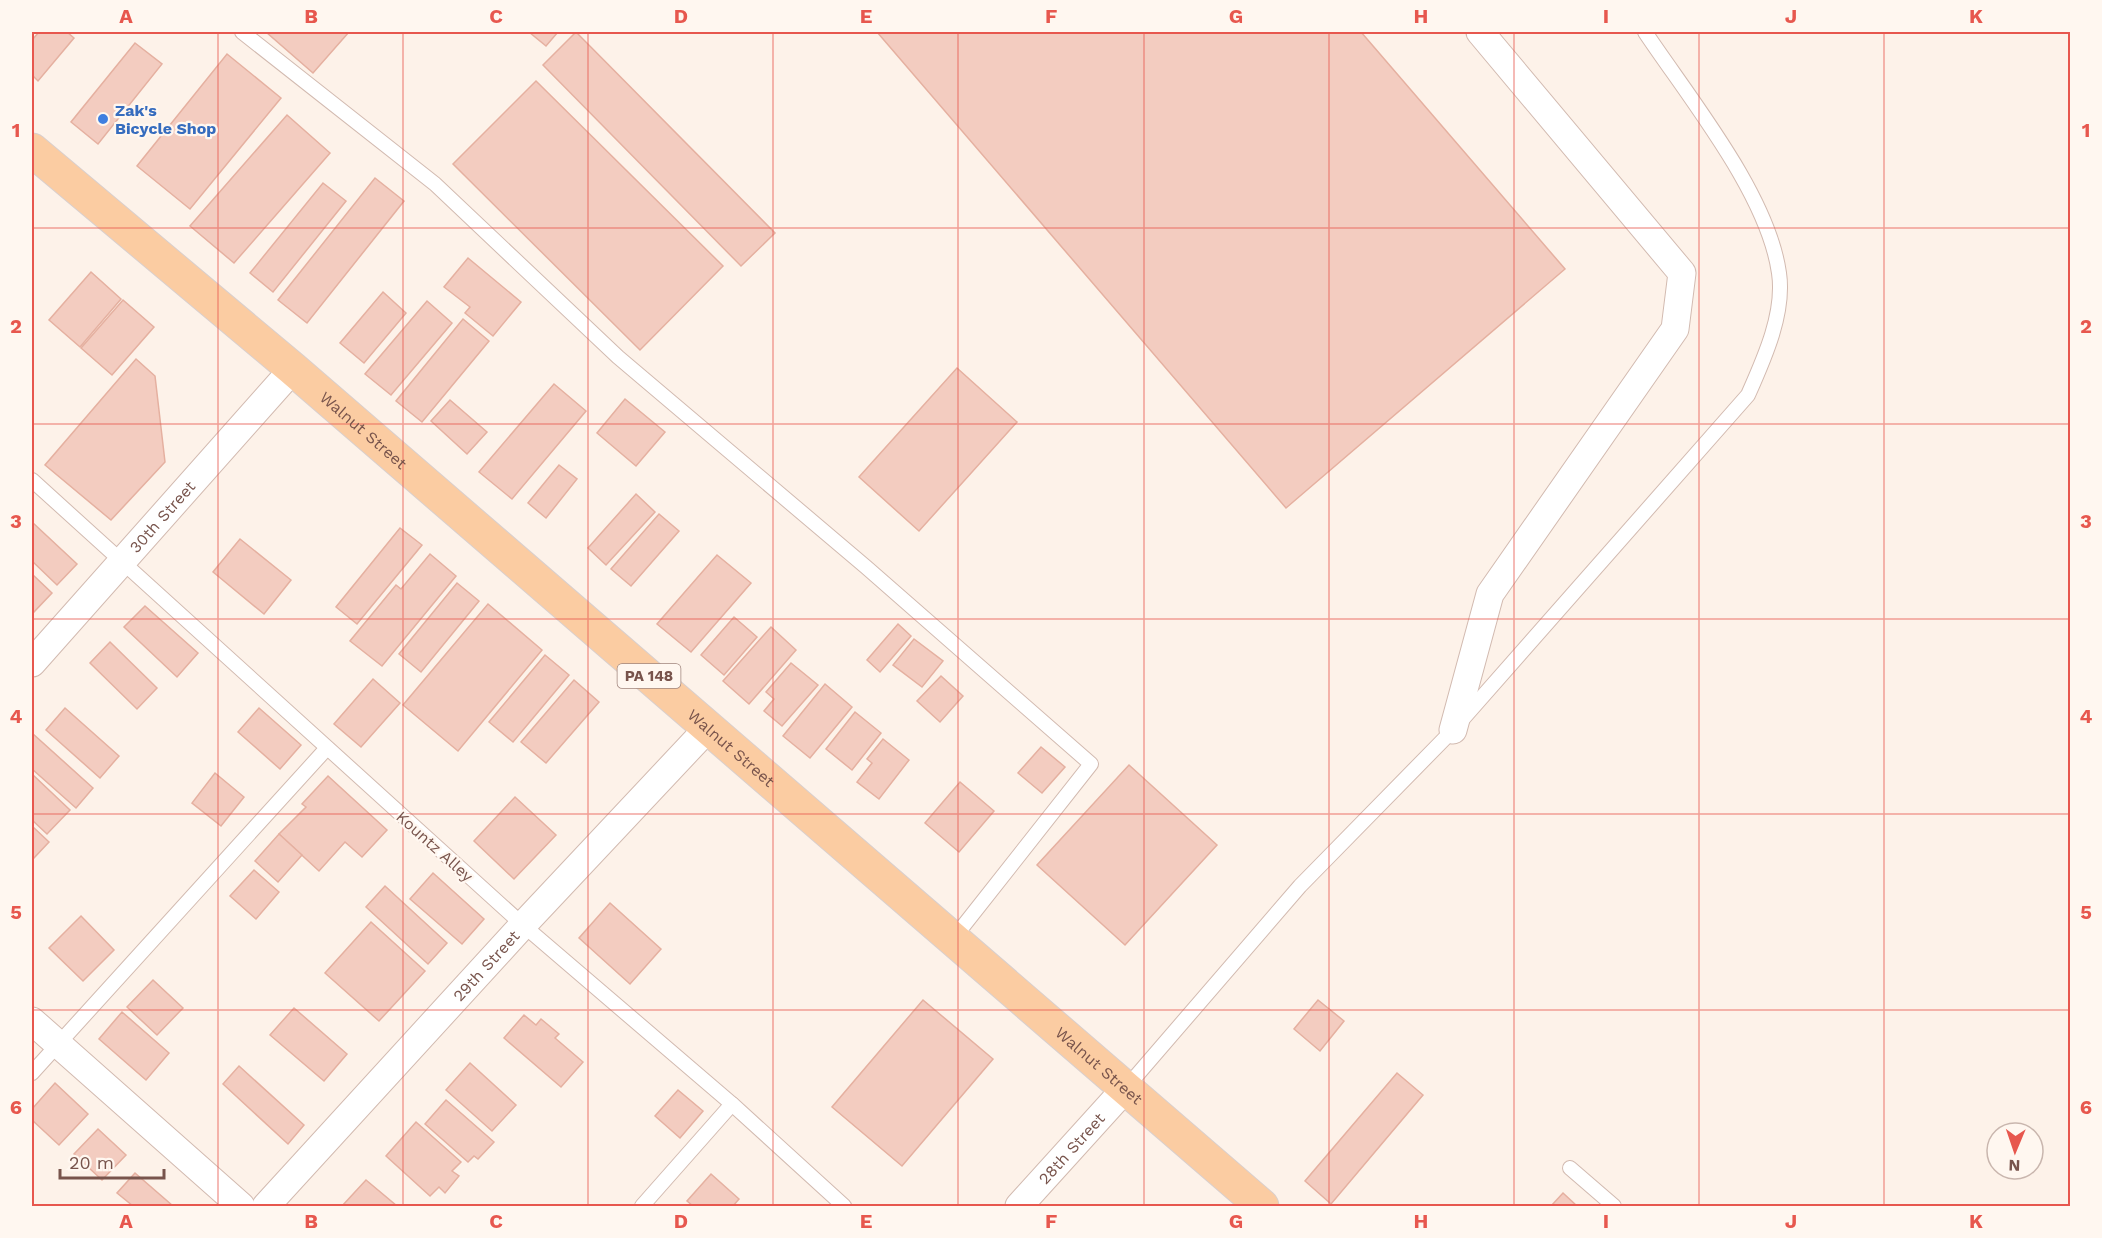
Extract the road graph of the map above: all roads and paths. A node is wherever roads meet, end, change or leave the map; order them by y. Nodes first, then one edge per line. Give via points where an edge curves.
1 (242, 32) edge
2 (1480, 32) edge
3 (1645, 32) edge
4 (32, 150) edge
5 (293, 369) junction
6 (32, 480) edge
7 (122, 561) junction
8 (32, 663) edge
9 (709, 727) junction
10 (1453, 730) junction
11 (327, 748) junction
12 (523, 925) junction
13 (952, 939) junction
14 (32, 1021) edge
15 (58, 1044) junction
16 (32, 1073) edge
17 (1125, 1089) junction
18 (732, 1104) junction
19 (1570, 1168) dead end
20 (241, 1206) edge
21 (266, 1206) edge
22 (642, 1206) edge
23 (844, 1206) edge
24 (1019, 1206) edge
25 (1262, 1206) edge
26 (1614, 1206) edge

1 - 13 lane via 435,184 618,357 1091,764
2 - 10 street via 1682,273 1675,329 1490,594
3 - 10 lane via 1742,175 1768,231 1779,274 1775,323 1765,357 1742,402
4 - 5 main road, Walnut Street / PA 148
5 - 7 street, 30th Street
5 - 9 main road, Walnut Street / PA 148
6 - 7 lane, Kountz Alley
7 - 8 street, 30th Street
7 - 11 lane, Kountz Alley
9 - 12 street, 29th Street
9 - 13 main road, Walnut Street / PA 148
10 - 17 lane via 1300,886
11 - 12 lane, Kountz Alley
11 - 15 lane
12 - 18 lane, Kountz Alley
12 - 21 street, 29th Street
13 - 17 main road, Walnut Street / PA 148
14 - 15 street
15 - 16 lane
15 - 20 street
17 - 24 street, 28th Street
17 - 25 main road, Walnut Street / PA 148
18 - 22 lane
18 - 23 lane, Kountz Alley
19 - 26 lane

